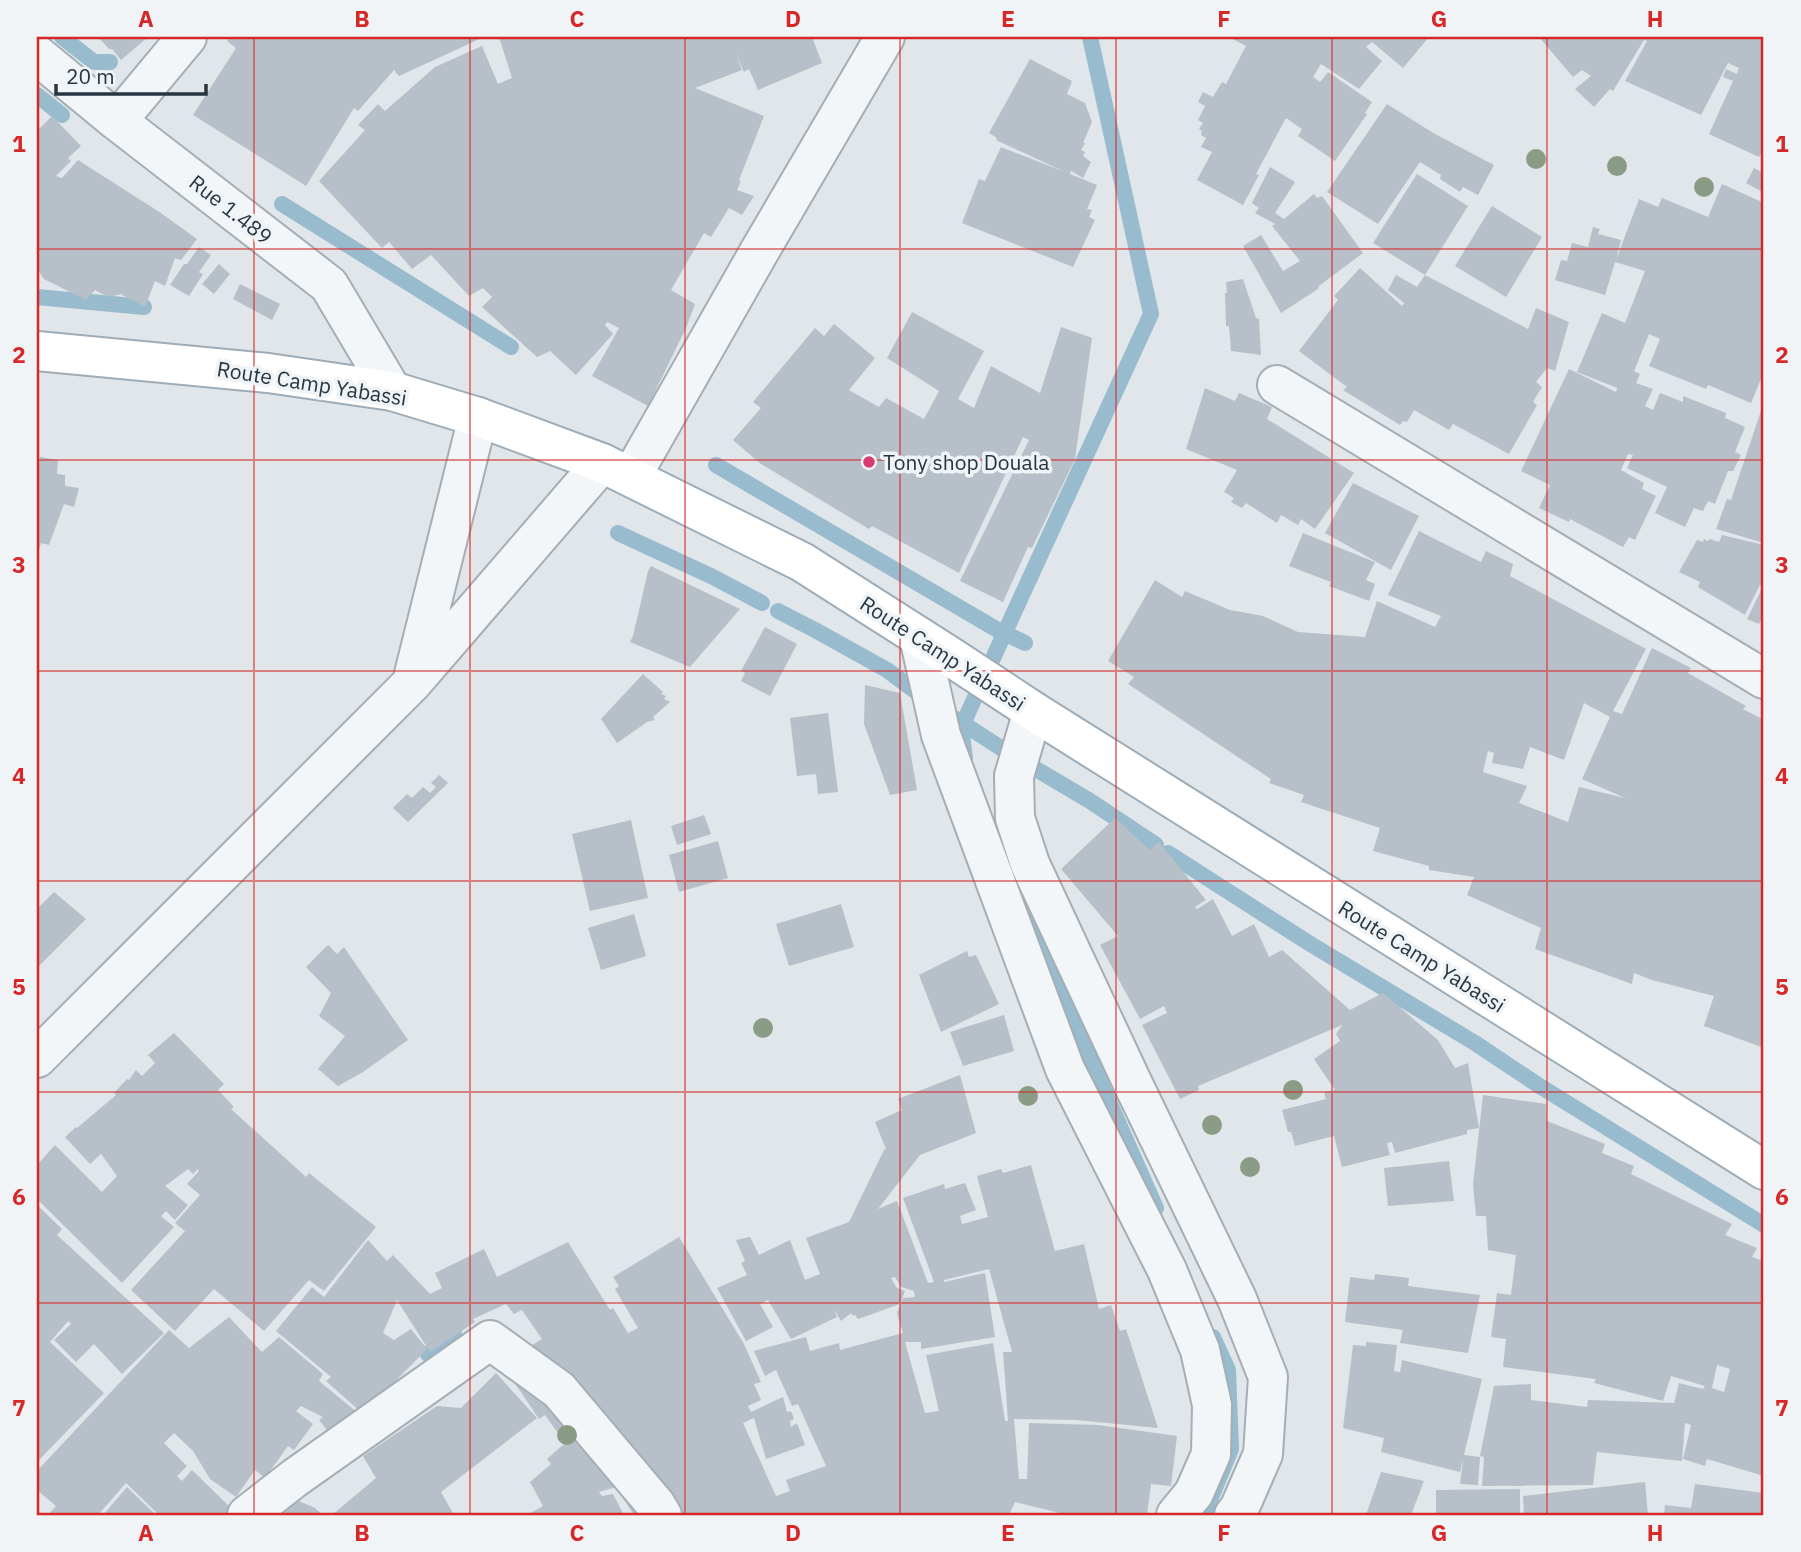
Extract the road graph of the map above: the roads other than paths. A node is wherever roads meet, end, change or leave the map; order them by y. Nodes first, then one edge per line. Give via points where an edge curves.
1 (187, 37) edge
2 (885, 37) edge
3 (37, 55) edge
4 (117, 121) junction
5 (37, 351) edge
6 (1277, 385) dead end
7 (392, 391) junction
8 (478, 417) junction
9 (617, 470) junction
10 (919, 637) junction
11 (1764, 679) edge
12 (412, 683) junction
13 (1023, 705) junction
14 (37, 1058) edge
15 (1764, 1170) edge
16 (247, 1515) edge
17 (663, 1515) edge
18 (1176, 1515) edge
19 (1234, 1515) edge

1 - 4 street
2 - 9 street via 759,252
3 - 4 street, Rue 1.489
4 - 7 street, Rue 1.489 via 330,285
5 - 7 main road, Route Camp Yabassi via 268,373
6 - 11 street
7 - 8 main road, Route Camp Yabassi
8 - 9 main road, Route Camp Yabassi
8 - 12 street
9 - 10 main road, Route Camp Yabassi via 802,562
9 - 12 street
10 - 13 main road, Route Camp Yabassi
10 - 18 street via 940,735 1065,1069 1167,1270 1200,1350 1212,1405 1211,1454 1194,1493
12 - 14 street
13 - 15 main road, Route Camp Yabassi
13 - 19 street via 1014,776 1015,818 1030,864 1237,1299 1268,1377 1263,1454
16 - 17 street via 490,1340 559,1390

